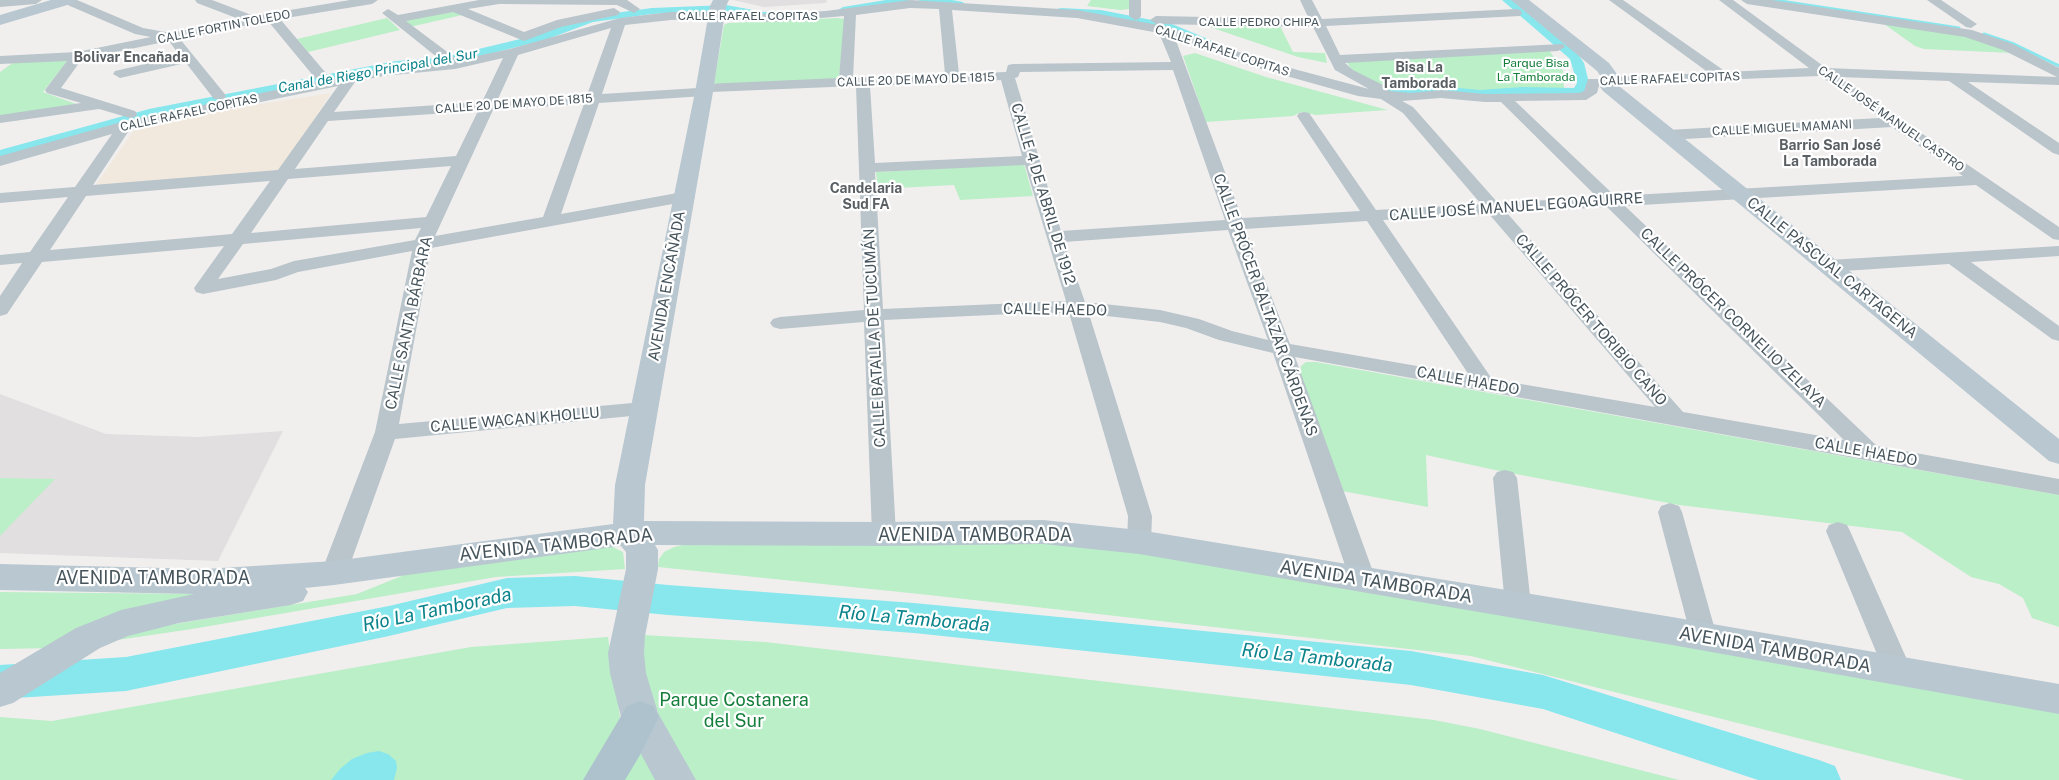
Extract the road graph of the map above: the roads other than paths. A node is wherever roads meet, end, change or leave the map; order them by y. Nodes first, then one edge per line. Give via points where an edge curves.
1 (68, 0) edge
2 (373, 0) edge
3 (490, 0) edge
4 (499, 0) edge
5 (860, 0) edge
6 (1003, 0) edge
7 (1135, 0) edge
8 (1306, 0) edge
9 (1500, 0) edge
10 (1615, 0) edge
11 (1725, 0) edge
12 (1747, 0) edge
13 (1812, 0) edge
14 (1933, 0) edge
15 (32, 1) edge
16 (207, 1) edge
17 (539, 1) edge
18 (833, 2) edge
19 (0, 3) edge
20 (945, 6) junction
21 (1517, 6) edge
22 (718, 7) edge
23 (454, 8) junction
24 (634, 9) junction
25 (850, 13) junction
26 (1095, 13) junction
27 (1135, 16) junction
28 (271, 17) junction
29 (395, 19) junction
30 (0, 20) edge
31 (253, 20) junction
32 (620, 22) junction
33 (1319, 22) junction
34 (1971, 24) junction
35 (172, 37) junction
36 (1168, 37) junction
37 (519, 45) junction
38 (1558, 48) dead end
39 (77, 56) junction
40 (189, 58) junction
41 (2059, 58) edge
42 (1336, 59) junction
43 (0, 60) edge
44 (449, 60) junction
45 (1179, 66) junction
46 (1823, 72) junction
47 (2059, 73) edge
48 (120, 74) dead end
49 (320, 75) junction
50 (1007, 76) junction
51 (1952, 76) junction
52 (1724, 77) junction
53 (350, 78) junction
54 (952, 78) junction
55 (1603, 81) junction
56 (2059, 81) edge
57 (854, 82) junction
58 (705, 90) junction
59 (1382, 93) junction
60 (219, 96) junction
61 (592, 99) junction
62 (1508, 102) dead end
63 (98, 106) junction
64 (487, 106) junction
65 (1403, 107) junction
66 (1304, 116) dead end
67 (323, 117) junction
68 (0, 119) edge
69 (127, 120) junction
70 (1896, 122) junction
71 (1668, 135) junction
72 (2059, 150) edge
73 (0, 151) edge
74 (461, 160) junction
75 (1032, 160) junction
76 (0, 161) edge
77 (867, 168) junction
78 (282, 175) junction
79 (1978, 180) junction
80 (79, 191) junction
81 (1740, 193) junction
82 (683, 197) junction
83 (0, 198) edge
84 (1612, 201) junction
85 (1495, 209) junction
86 (1372, 216) junction
87 (550, 221) junction
88 (432, 222) junction
89 (1235, 224) junction
90 (2059, 235) edge
91 (1054, 237) junction
92 (237, 239) junction
93 (423, 244) junction
94 (2059, 251) edge
95 (35, 257) junction
96 (1953, 258) junction
97 (0, 260) edge
98 (1829, 266) junction
99 (1077, 307) junction
100 (0, 310) edge
101 (875, 315) junction
102 (780, 323) dead end
103 (2059, 335) edge
104 (1282, 350) junction
105 (1485, 384) junction
106 (644, 409) junction
107 (1676, 418) junction
108 (386, 432) junction
109 (1870, 452) junction
110 (2059, 454) edge
111 (1505, 478) dead end
112 (2059, 488) edge
113 (1670, 512) dead end
114 (1838, 531) dead end
115 (629, 533) junction
116 (884, 534) junction
117 (1139, 542) junction
118 (334, 573) junction
119 (0, 577) edge
120 (1363, 580) junction
121 (1518, 605) junction
122 (1704, 637) junction
123 (1898, 671) junction
124 (0, 692) edge
125 (2059, 699) edge
126 (640, 717) junction
127 (604, 780) edge
128 (676, 780) edge

1 - 30 main road
1 - 35 street via 140,31
2 - 28 street, CALLE FORTIN TOLEDO
2 - 29 street
3 - 4 street
4 - 17 street
4 - 23 street
5 - 18 street
6 - 26 street, CALLE PEDRO CHIPA
7 - 27 street
8 - 33 street
9 - 21 street
10 - 52 street
11 - 46 street, CALLE JOSÉ MANUEL CASTRO
12 - 47 street via 1967,33 2008,47
13 - 34 street
14 - 34 street
15 - 19 street
16 - 31 street
17 - 24 street via 619,1
18 - 22 street via 764,10
20 - 25 street, CALLE RAFAEL COPITAS via 910,4
20 - 26 street, CALLE RAFAEL COPITAS
20 - 54 street
21 - 33 street, CALLE PEDRO CHIPA
21 - 55 main road via 1576,46
22 - 24 street
22 - 25 street, CALLE RAFAEL COPITAS via 774,18
22 - 32 street, CALLE RAFAEL COPITAS
22 - 58 main road, AVENIDA ENCAÑADA
23 - 29 street
23 - 37 street
24 - 37 street via 557,24
25 - 57 street, CALLE BATALLA DE TUCUMÁN
26 - 27 street, CALLE PEDRO CHIPA
26 - 36 street, CALLE RAFAEL COPITAS
27 - 33 street, CALLE PEDRO CHIPA via 1165,21
28 - 31 street, CALLE FORTIN TOLEDO
28 - 49 street
29 - 44 street
31 - 35 street, CALLE FORTIN TOLEDO
32 - 37 street, CALLE RAFAEL COPITAS
32 - 61 street
33 - 42 street
34 - 41 street via 2009,35
35 - 39 street, CALLE FORTIN TOLEDO
35 - 40 street
36 - 45 street, CALLE PRÓCER BALTAZAR CÁRDENAS
36 - 59 street, CALLE RAFAEL COPITAS via 1363,93
36 - 65 street via 1184,46 1295,84 1385,108
37 - 44 street, CALLE RAFAEL COPITAS
37 - 44 street
37 - 64 street, CALLE SANTA BÁRBARA
38 - 42 street
39 - 43 street, CALLE FORTIN TOLEDO
39 - 63 street via 52,90
40 - 48 street
40 - 60 street
42 - 59 street, CALLE PRÓCER TORIBIO CANO via 1348,73
44 - 49 street via 395,60
44 - 53 street, CALLE RAFAEL COPITAS
45 - 50 street via 1013,68 1013,74
45 - 89 street, CALLE PRÓCER BALTAZAR CÁRDENAS
46 - 51 street, CALLE RAFAEL COPITAS
46 - 52 street, CALLE RAFAEL COPITAS
46 - 70 street, CALLE JOSÉ MANUEL CASTRO
49 - 60 street
50 - 54 street, CALLE 20 DE MAYO DE 1815
50 - 75 street, CALLE 4 DE ABRIL DE 1912
51 - 56 street, CALLE RAFAEL COPITAS
51 - 72 street
52 - 55 street, CALLE RAFAEL COPITAS
53 - 67 street
53 - 69 street, CALLE RAFAEL COPITAS
54 - 57 street, CALLE 20 DE MAYO DE 1815
55 - 59 street, CALLE RAFAEL COPITAS via 1581,97 1485,98 1441,94 1410,97
55 - 71 main road, CALLE PASCUAL CARTAGENA
57 - 58 street, CALLE 20 DE MAYO DE 1815
57 - 77 street, CALLE BATALLA DE TUCUMÁN
58 - 61 street, CALLE 20 DE MAYO DE 1815
58 - 82 main road, AVENIDA ENCAÑADA
59 - 65 street, CALLE PRÓCER TORIBIO CANO
60 - 69 street
61 - 64 street, CALLE 20 DE MAYO DE 1815
61 - 87 street
62 - 84 street, CALLE PRÓCER CORNELIO ZELAYA
63 - 68 street
63 - 69 street
64 - 67 street, CALLE 20 DE MAYO DE 1815
64 - 74 street, CALLE SANTA BÁRBARA
65 - 85 street, CALLE PRÓCER TORIBIO CANO
66 - 86 street
67 - 78 street
69 - 73 street
69 - 76 street, CALLE RAFAEL COPITAS
69 - 80 street
70 - 71 street, CALLE MIGUEL MAMANI
70 - 79 street, CALLE JOSÉ MANUEL CASTRO
71 - 81 main road, CALLE PASCUAL CARTAGENA
74 - 78 street
74 - 88 street, CALLE SANTA BÁRBARA
75 - 77 street
75 - 91 street, CALLE 4 DE ABRIL DE 1912
77 - 101 street, CALLE BATALLA DE TUCUMÁN
78 - 80 street
78 - 92 street
79 - 81 street, CALLE JOSÉ MANUEL EGOAGUIRRE
79 - 90 street, CALLE JOSÉ MANUEL CASTRO
80 - 83 street
80 - 95 street
81 - 84 street, CALLE JOSÉ MANUEL EGOAGUIRRE
81 - 98 main road, CALLE PASCUAL CARTAGENA
82 - 87 street
82 - 106 main road, AVENIDA ENCAÑADA
84 - 85 street, CALLE JOSÉ MANUEL EGOAGUIRRE
84 - 109 street, CALLE PRÓCER CORNELIO ZELAYA
85 - 86 street, CALLE JOSÉ MANUEL EGOAGUIRRE
85 - 107 street, CALLE PRÓCER TORIBIO CANO
86 - 89 street, CALLE JOSÉ MANUEL EGOAGUIRRE
86 - 105 street
87 - 93 street
88 - 92 street
88 - 93 street, CALLE SANTA BÁRBARA
89 - 91 street, CALLE JOSÉ MANUEL EGOAGUIRRE
89 - 104 street, CALLE PRÓCER BALTAZAR CÁRDENAS
91 - 99 street, CALLE 4 DE ABRIL DE 1912
92 - 93 street via 203,288 276,274 294,267
92 - 95 street
93 - 108 street, CALLE SANTA BÁRBARA
94 - 96 street
95 - 97 street
95 - 100 street
96 - 98 street
96 - 103 street
98 - 110 main road, CALLE PASCUAL CARTAGENA
99 - 101 street, CALLE HAEDO
99 - 104 street, CALLE HAEDO via 1160,316
99 - 117 street, CALLE 4 DE ABRIL DE 1912 via 1140,516
101 - 102 street, CALLE HAEDO
101 - 116 street, CALLE BATALLA DE TUCUMÁN
104 - 105 street, CALLE HAEDO
104 - 120 street, CALLE PRÓCER BALTAZAR CÁRDENAS
105 - 107 street, CALLE HAEDO
106 - 108 street, CALLE WACAN KHOLLU
106 - 115 main road, AVENIDA ENCAÑADA via 630,485
107 - 109 street, CALLE HAEDO
108 - 118 street, CALLE SANTA BÁRBARA
109 - 112 street, CALLE HAEDO
111 - 121 street
113 - 122 street
114 - 123 street
115 - 116 main road, AVENIDA TAMBORADA
115 - 118 main road, AVENIDA TAMBORADA
115 - 126 main road via 642,550 642,569 626,652
116 - 117 main road, AVENIDA TAMBORADA via 1043,532
117 - 120 main road, AVENIDA TAMBORADA
118 - 119 main road, AVENIDA TAMBORADA via 205,582
118 - 124 main road via 327,583 314,588 121,624 88,638
120 - 121 main road, AVENIDA TAMBORADA
121 - 122 main road, AVENIDA TAMBORADA
122 - 123 main road, AVENIDA TAMBORADA
123 - 125 main road, AVENIDA TAMBORADA
126 - 127 main road
126 - 128 main road

